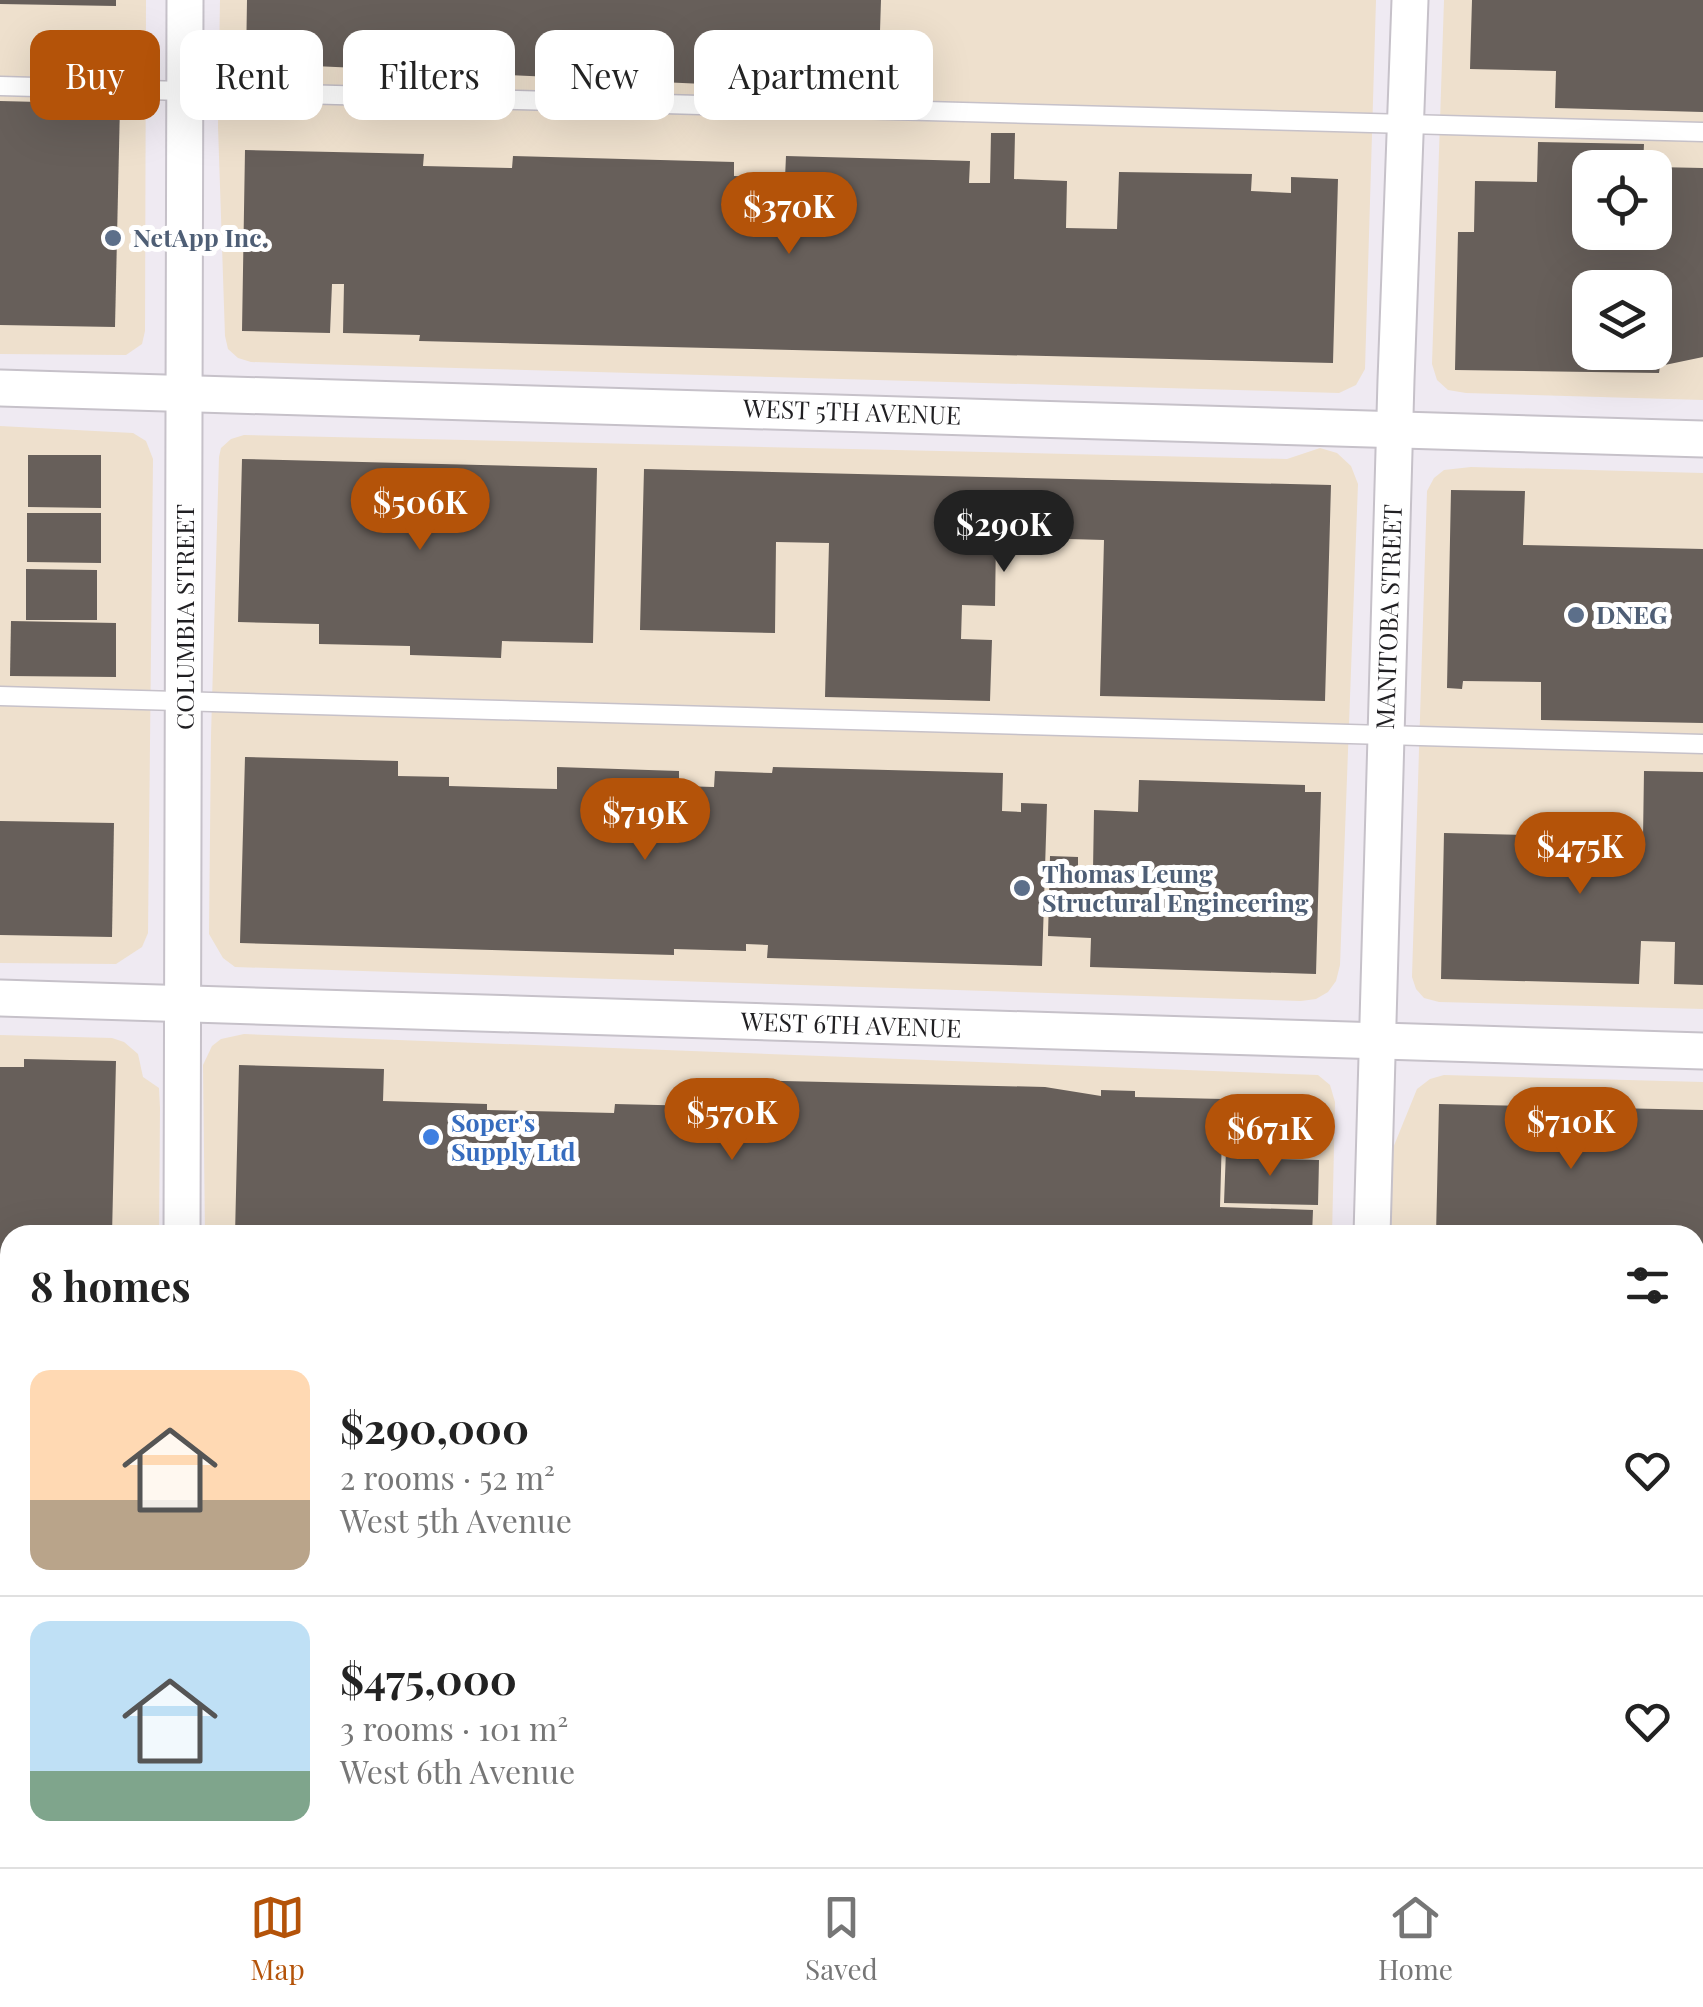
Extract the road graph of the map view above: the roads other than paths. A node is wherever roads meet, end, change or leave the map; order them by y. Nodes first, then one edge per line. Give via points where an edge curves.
1 (186, 0) edge
2 (1410, 0) edge
3 (186, 30) edge
4 (0, 86) edge
5 (180, 93) edge
6 (323, 97) edge
7 (185, 120) edge
8 (1406, 124) junction
9 (1703, 132) edge
10 (0, 388) edge
11 (186, 394) junction
12 (1394, 428) junction
13 (1703, 439) edge
14 (0, 696) edge
15 (185, 702) junction
16 (1385, 738) junction
17 (1703, 744) edge
18 (0, 998) edge
19 (182, 1003) junction
20 (1377, 1042) junction
21 (1703, 1051) edge
22 (182, 1225) edge
23 (1372, 1225) edge

1 - 3 street, COLUMBIA STREET
2 - 8 street, MANITOBA STREET
4 - 5 lane
6 - 8 lane
7 - 11 street, COLUMBIA STREET
8 - 9 lane
8 - 12 street, MANITOBA STREET
10 - 11 street, WEST 5TH AVENUE
11 - 12 street, WEST 5TH AVENUE
11 - 15 street, COLUMBIA STREET
12 - 13 street, WEST 5TH AVENUE
12 - 16 street, MANITOBA STREET
14 - 15 lane
15 - 16 lane
15 - 19 street, COLUMBIA STREET
16 - 17 lane
16 - 20 street, MANITOBA STREET
18 - 19 street, WEST 6TH AVENUE
19 - 20 street, WEST 6TH AVENUE
19 - 22 street, COLUMBIA STREET
20 - 21 street, WEST 6TH AVENUE
20 - 23 street, MANITOBA STREET

